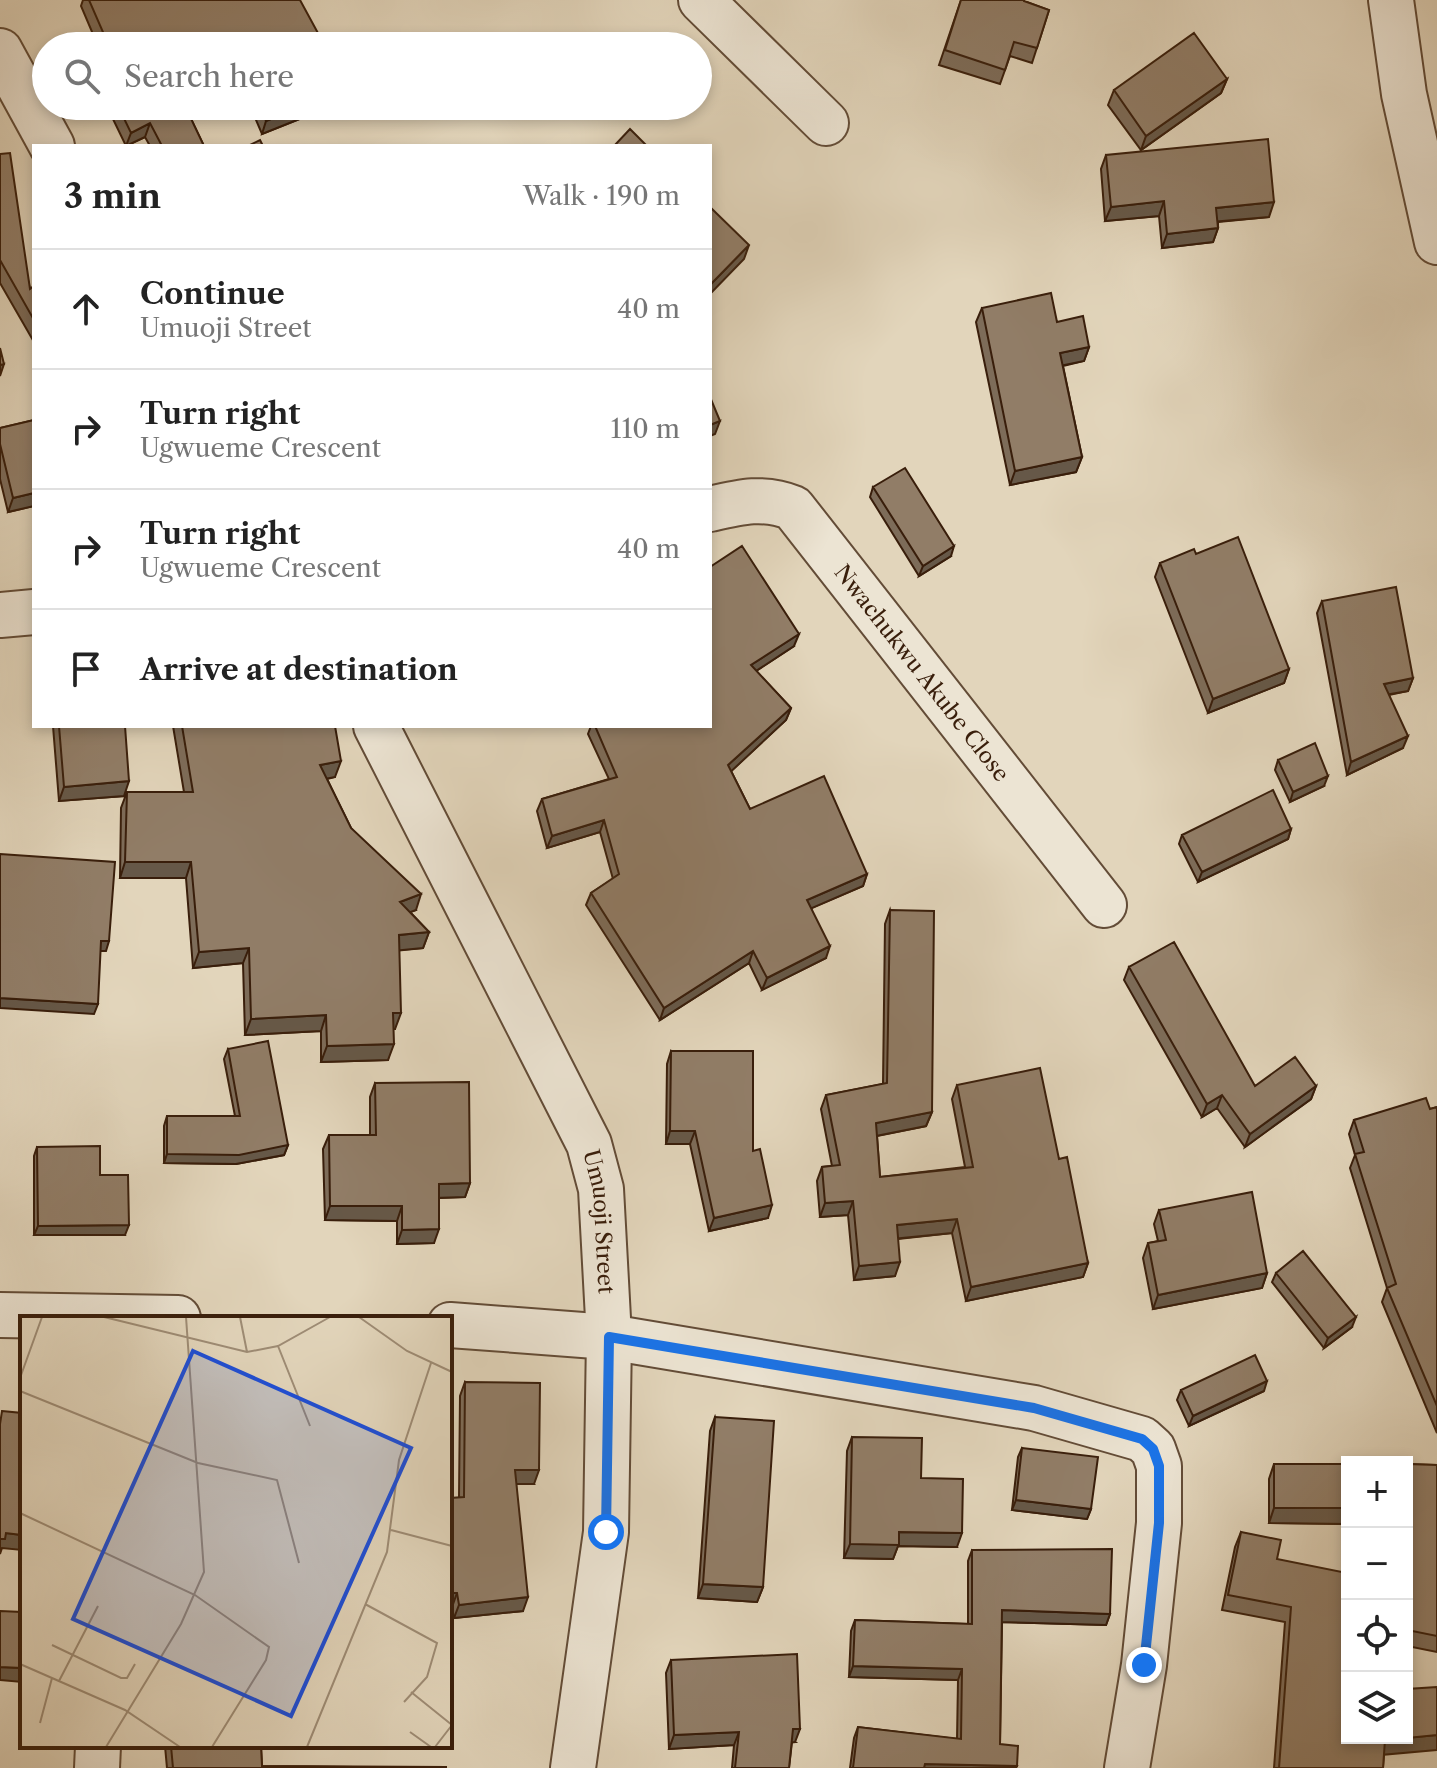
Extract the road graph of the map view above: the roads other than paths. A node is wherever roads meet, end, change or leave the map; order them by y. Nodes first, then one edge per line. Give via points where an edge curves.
1 (701, 0) edge
2 (1391, 0) edge
3 (0, 51) edge
4 (32, 109) edge
5 (38, 120) edge
6 (826, 123) dead end
7 (51, 144) edge
8 (1437, 242) edge
9 (712, 509) edge
10 (32, 612) edge
11 (0, 615) edge
12 (377, 728) edge
13 (1104, 905) dead end
14 (0, 1315) edge
15 (59, 1316) edge
16 (452, 1325) edge
17 (609, 1337) junction
18 (98, 1748) edge
19 (97, 1768) edge
20 (573, 1768) edge
21 (1127, 1768) edge

1 - 6 street
2 - 8 street via 1404,94
3 - 4 street
5 - 7 street
9 - 13 street, Nwachukwu Akube Close via 754,499 793,508
10 - 11 street
12 - 17 street, Umuoji Street via 589,1144 601,1189
14 - 15 street
16 - 17 street
17 - 20 street, Umuoji Street via 606,1532
17 - 21 street via 1034,1408 1142,1439 1159,1466 1159,1523
18 - 19 street

